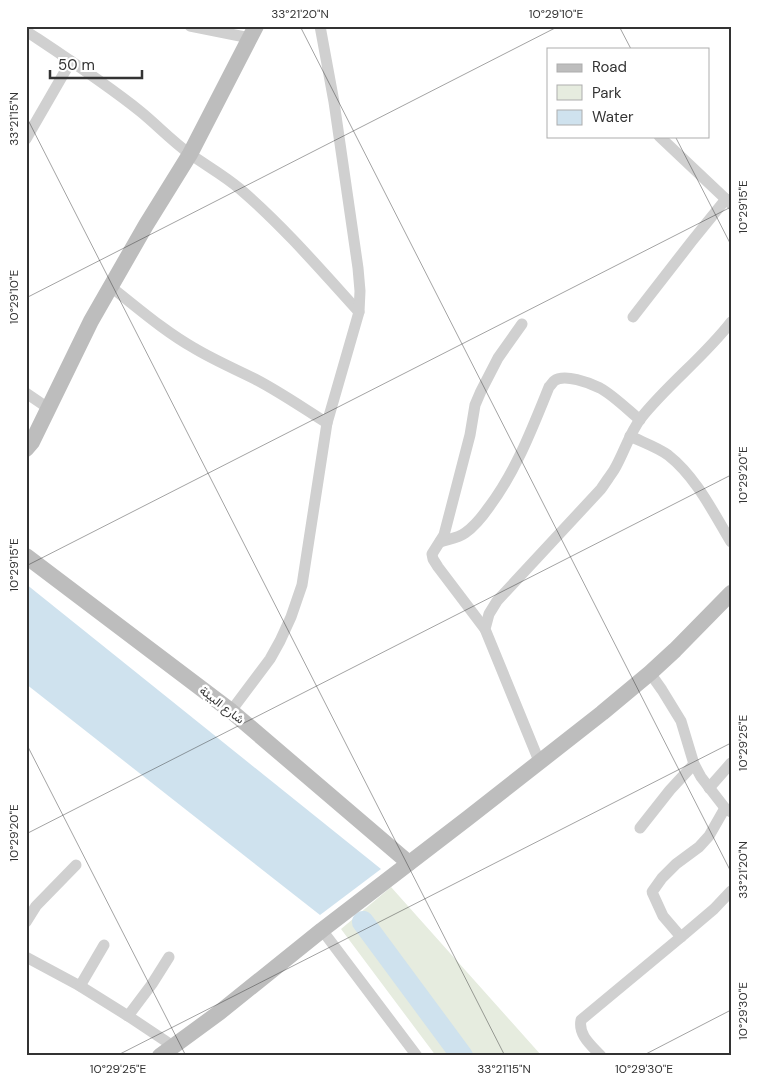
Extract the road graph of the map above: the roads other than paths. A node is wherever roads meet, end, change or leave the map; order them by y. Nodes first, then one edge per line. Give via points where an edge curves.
1 (190, 26) edge
2 (320, 26) edge
3 (26, 31) edge
4 (253, 32) edge
5 (71, 61) junction
6 (661, 138) edge
7 (26, 139) edge
8 (190, 154) junction
9 (728, 202) edge
10 (111, 287) junction
11 (359, 312) junction
12 (633, 317) dead end
13 (731, 322) edge
14 (522, 324) dead end
15 (26, 393) edge
16 (48, 408) junction
17 (640, 420) junction
18 (327, 423) junction
19 (630, 436) junction
20 (26, 449) edge
21 (440, 542) junction
22 (731, 542) edge
23 (26, 556) edge
24 (731, 593) edge
25 (485, 629) junction
26 (650, 673) junction
27 (231, 711) junction
28 (539, 761) junction
29 (731, 763) edge
30 (694, 764) junction
31 (709, 788) junction
32 (728, 810) edge
33 (640, 828) dead end
34 (409, 863) junction
35 (76, 865) dead end
36 (731, 891) edge
37 (31, 903) edge
38 (26, 922) edge
39 (322, 930) junction
40 (681, 937) junction
41 (104, 945) dead end
42 (26, 957) edge
43 (169, 957) dead end
44 (80, 986) junction
45 (128, 1016) junction
46 (167, 1051) edge
47 (417, 1056) edge
48 (601, 1056) edge

1 - 4 street
2 - 11 street via 358,268
3 - 5 street
4 - 8 street
5 - 7 street
5 - 8 street via 141,112
6 - 9 street
8 - 10 street
8 - 11 street via 239,188 272,218
9 - 12 street via 692,241
10 - 16 street
10 - 18 street via 176,337
11 - 18 street
13 - 17 street
14 - 21 street via 498,358 475,405 470,435
15 - 16 street
16 - 20 street
17 - 19 street
17 - 21 street via 600,388 566,378 554,381 500,492 478,523 459,536
18 - 27 street via 302,585 291,617 270,659
19 - 22 street via 666,454 681,468 703,496
19 - 25 street via 601,489 496,601 488,614
21 - 25 street via 434,549 433,559
23 - 27 street, شارع البيئة
24 - 26 street
25 - 28 street
26 - 28 street
26 - 30 street via 681,721
27 - 34 street, شارع البيئة
28 - 34 street
29 - 31 street
30 - 31 street
30 - 33 street
31 - 32 street
32 - 40 street via 699,847 676,864 652,892 663,916
34 - 39 street
35 - 37 street
36 - 40 street
37 - 38 street
39 - 46 street
39 - 47 street
40 - 48 street via 581,1020 583,1035
41 - 44 street
42 - 44 street
43 - 45 street
44 - 45 street
45 - 46 street

